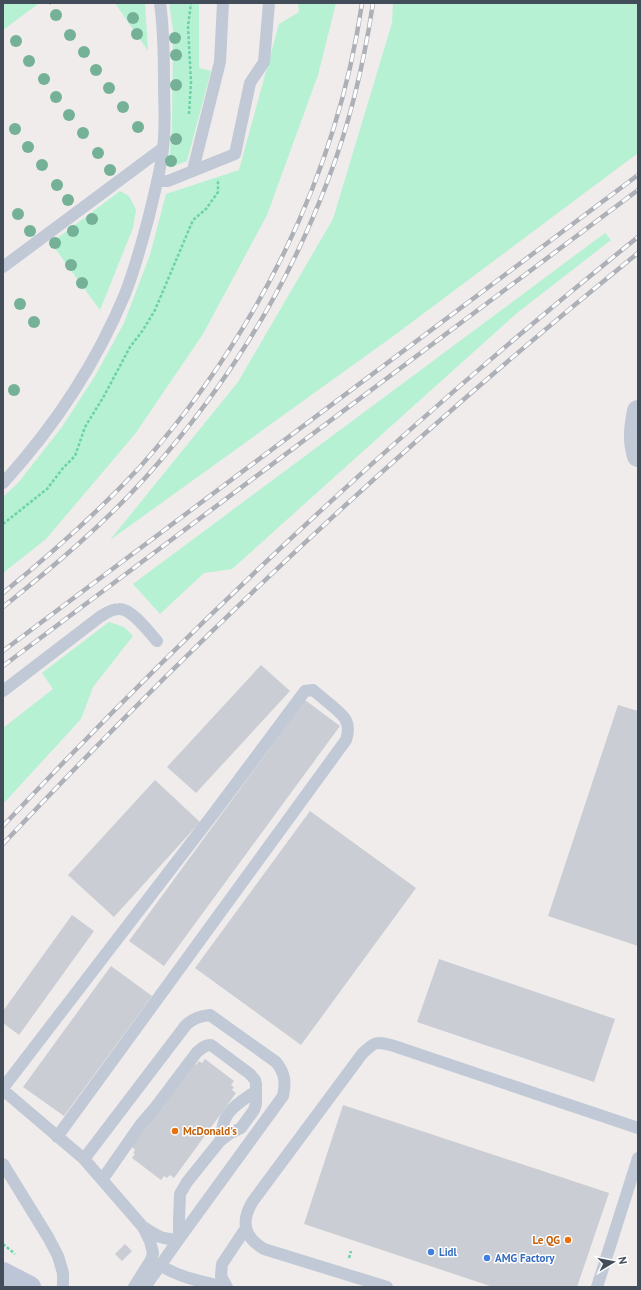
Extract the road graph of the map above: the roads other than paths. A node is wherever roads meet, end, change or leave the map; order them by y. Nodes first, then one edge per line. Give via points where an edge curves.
1 (160, 3) edge
2 (223, 3) edge
3 (269, 3) edge
4 (163, 148) junction
5 (193, 170) junction
6 (157, 181) junction
7 (3, 267) edge
8 (638, 411) edge
9 (638, 456) edge
10 (3, 483) edge
11 (157, 641) dead end
12 (3, 691) edge
13 (3, 1089) edge
14 (256, 1091) junction
15 (638, 1128) edge
16 (57, 1136) junction
17 (220, 1141) junction
18 (638, 1158) edge
19 (84, 1159) junction
20 (3, 1164) edge
21 (102, 1180) junction
22 (143, 1227) junction
23 (246, 1228) junction
24 (179, 1239) junction
25 (160, 1265) junction
26 (3, 1273) edge
27 (30, 1287) edge
28 (63, 1287) edge
29 (134, 1287) edge
30 (145, 1287) edge
31 (226, 1287) edge
32 (387, 1287) edge
33 (597, 1287) edge

1 - 4 lane via 164,59
2 - 5 lane via 220,62
3 - 5 lane via 264,62 250,83 234,154
4 - 6 lane
4 - 7 lane
5 - 6 lane via 168,180
6 - 10 lane via 143,240 126,293 97,353 69,401 26,458
8 - 9 street via 635,438
11 - 12 lane via 130,613 123,609 111,610
13 - 16 lane
13 - 16 lane via 305,691 313,690 344,716 348,725 346,740
14 - 17 lane via 227,1114
14 - 17 lane via 254,1110 241,1128
14 - 21 lane via 255,1080 250,1074 211,1045 206,1045 197,1052 141,1124
15 - 23 lane via 382,1042 371,1045 362,1054 253,1201 247,1210
16 - 19 lane
17 - 24 lane via 180,1194
18 - 33 lane
19 - 21 lane
19 - 24 lane via 186,1025 194,1018 210,1015 276,1062 282,1070 284,1079 283,1096
20 - 28 lane via 58,1256 64,1273
21 - 22 lane
22 - 24 lane via 167,1240
22 - 29 lane via 153,1253
23 - 31 lane via 222,1264 221,1276
23 - 32 lane via 256,1244 264,1248
24 - 25 lane
25 - 30 lane
25 - 31 lane via 192,1279
26 - 27 main road

